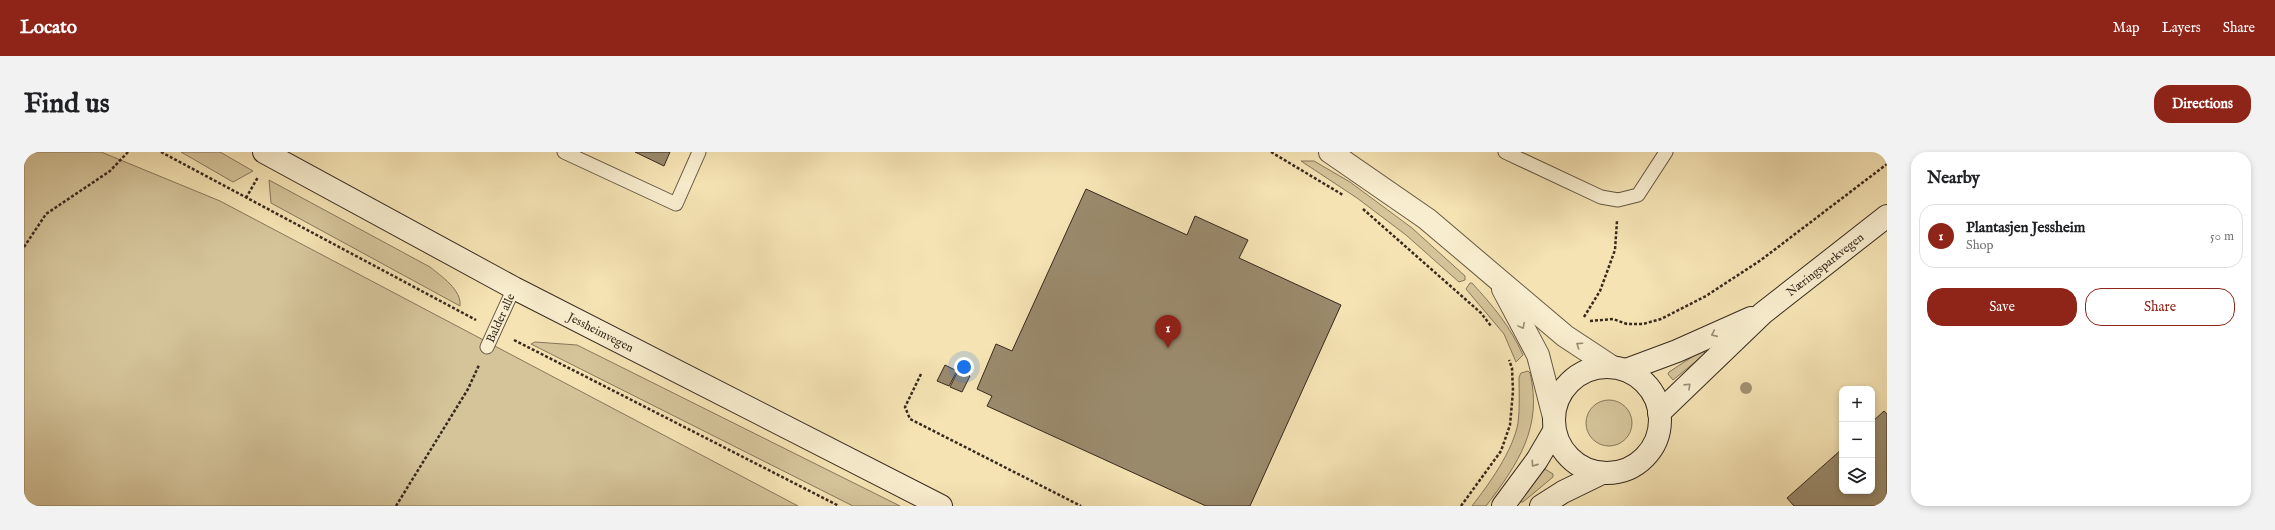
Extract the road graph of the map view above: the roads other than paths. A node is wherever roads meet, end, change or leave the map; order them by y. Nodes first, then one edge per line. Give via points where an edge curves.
1 (264, 152) edge
2 (564, 152) edge
3 (699, 152) edge
4 (1330, 152) edge
5 (1505, 152) edge
6 (1666, 152) edge
7 (1887, 216) edge
8 (1497, 279) junction
9 (514, 288) junction
10 (1763, 313) junction
11 (487, 347) dead end
12 (1619, 369) junction
13 (1660, 413) junction
14 (1554, 424) junction
15 (1602, 473) junction
16 (941, 506) edge
17 (1503, 506) edge
18 (1541, 506) edge

1 - 9 street, Jessheimvegen
2 - 3 lane via 676,204
4 - 8 street via 1427,219
5 - 6 lane via 1601,197 1618,200 1638,195
7 - 10 street, Næringsparkvegen
12 -> 8 street via 1565,336
8 -> 14 street via 1538,355
9 - 11 lane, Balder alle
9 - 16 street, Jessheimvegen
10 -> 12 street, Næringsparkvegen via 1677,351
13 -> 10 street, Næringsparkvegen
12 - 13 street via 1638,377 1648,387 1656,399
12 - 14 street, Næringsparkvegen via 1598,368 1573,379 1563,390 1557,403
13 - 15 street via 1660,429 1655,444 1645,457 1633,467 1618,473
14 - 15 street via 1560,447 1571,460 1585,469
14 -> 17 street, Næringsparkvegen via 1537,460
15 - 18 street

